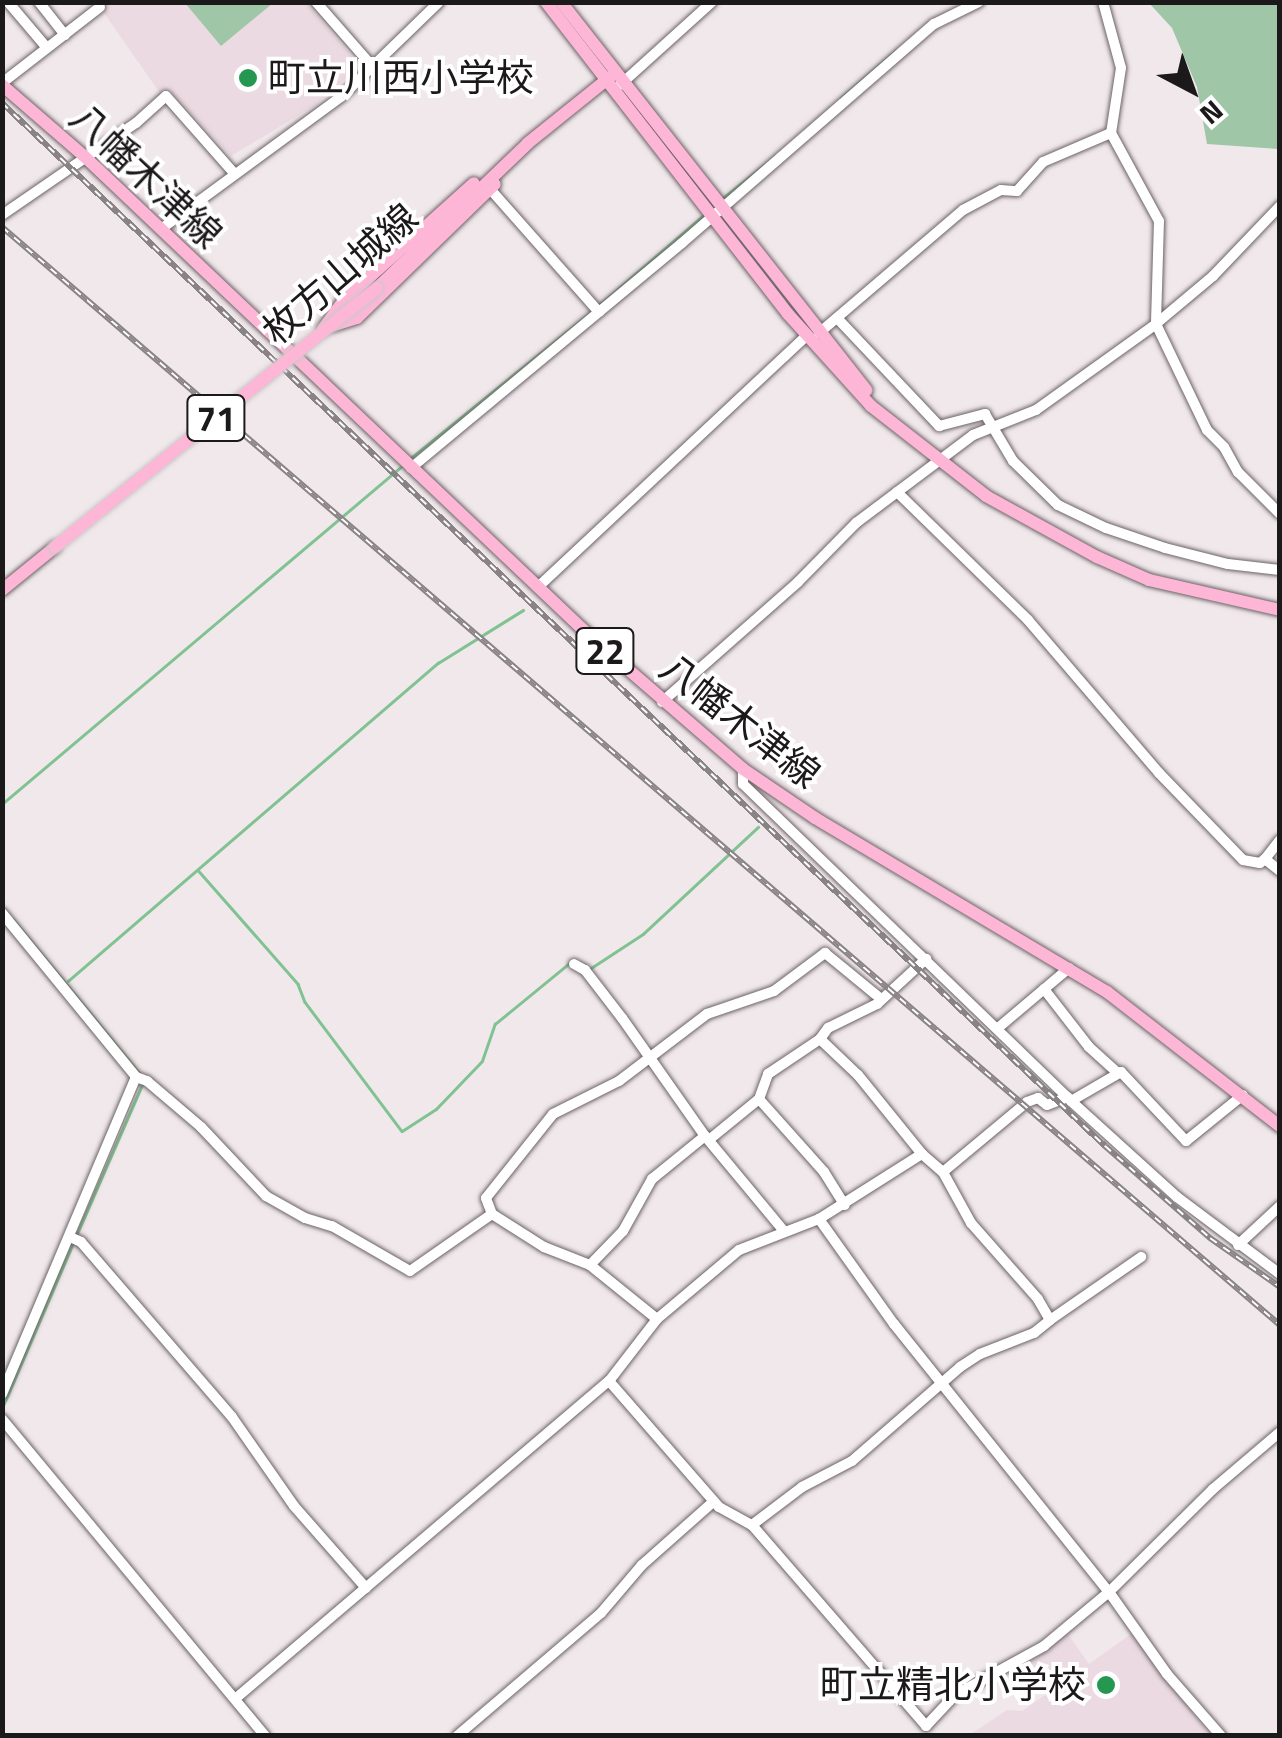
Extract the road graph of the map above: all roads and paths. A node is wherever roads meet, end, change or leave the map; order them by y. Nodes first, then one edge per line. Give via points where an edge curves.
1 (8, 2) edge
2 (39, 2) edge
3 (316, 2) edge
4 (439, 2) edge
5 (546, 2) edge
6 (561, 2) edge
7 (712, 2) edge
8 (979, 2) edge
9 (1103, 2) edge
10 (100, 7) dead end
11 (65, 35) junction
12 (47, 48) junction
13 (373, 67) junction
14 (615, 81) junction
15 (2, 84) edge
16 (1111, 133) junction
17 (528, 143) junction
18 (84, 156) junction
19 (233, 172) junction
20 (490, 190) junction
21 (1280, 206) edge
22 (718, 212) junction
23 (2, 215) edge
24 (161, 229) junction
25 (599, 312) junction
26 (837, 318) junction
27 (1156, 324) junction
28 (324, 328) junction
29 (813, 335) junction
30 (293, 354) junction
31 (994, 425) junction
32 (941, 458) junction
33 (411, 468) junction
34 (897, 492) junction
35 (1280, 514) edge
36 (1280, 570) edge
37 (538, 587) junction
38 (2, 590) edge
39 (1280, 610) edge
40 (662, 702) junction
41 (743, 770) junction
42 (1280, 840) edge
43 (1266, 859) junction
44 (1280, 871) edge
45 (2, 913) edge
46 (926, 959) junction
47 (574, 964) dead end
48 (1069, 968) junction
49 (1044, 989) junction
50 (881, 999) junction
51 (998, 1028) junction
52 (820, 1039) junction
53 (652, 1058) junction
54 (1116, 1072) junction
55 (136, 1077) junction
56 (1243, 1095) junction
57 (759, 1099) junction
58 (1070, 1099) junction
59 (1280, 1126) edge
60 (707, 1137) junction
61 (922, 1154) junction
62 (943, 1172) junction
63 (845, 1205) junction
64 (1280, 1206) edge
65 (492, 1214) junction
66 (819, 1219) junction
67 (783, 1230) junction
68 (70, 1237) junction
69 (1238, 1245) junction
70 (1141, 1257) dead end
71 (590, 1265) junction
72 (1280, 1274) edge
73 (657, 1319) junction
74 (1050, 1320) junction
75 (609, 1380) junction
76 (945, 1384) junction
77 (2, 1394) edge
78 (4, 1422) edge
79 (1280, 1432) edge
80 (714, 1501) junction
81 (752, 1525) junction
82 (366, 1588) junction
83 (1110, 1592) junction
84 (234, 1699) junction
85 (923, 1731) edge
86 (265, 1736) edge
87 (458, 1736) edge
88 (1221, 1736) edge

1 - 12 street
2 - 11 street
3 - 13 street
4 - 13 street
5 - 14 main road
6 - 14 main road
7 - 14 street
8 - 22 street via 934,24
9 - 16 street via 1121,68
10 - 11 street
11 - 12 street
12 - 15 street
13 - 19 street
14 - 17 main road, 枚方山城線 / 71
14 - 22 main road
15 - 18 main road, 八幡木津線 / 22
16 - 26 street via 1043,162 1017,191 1000,190 964,210
16 - 27 street via 1159,222
17 - 20 main road, 71
17 - 28 main road, 71 via 431,219
17 - 38 main road, 枚方山城線 / 71, bridge via 377,288
18 - 19 street via 166,96
18 - 23 street
18 - 24 main road, 八幡木津線 / 22
19 - 24 street
20 - 25 street
20 - 28 main road, 71 via 356,318
21 - 27 street
22 - 25 street
22 - 29 main road
24 - 30 main road, 八幡木津線 / 22
25 - 33 street
26 - 29 street
26 - 31 street via 939,426 985,414
27 - 31 street via 1036,410
27 - 35 street via 1207,430
28 - 30 main road, 71
29 - 32 main road
29 - 37 street
30 - 33 main road, 八幡木津線 / 22
31 - 32 street
31 - 36 street via 1014,462 1058,505 1140,541
32 - 34 street
32 - 39 main road via 1020,514 1149,580
33 - 37 main road, 八幡木津線 / 22
34 - 40 street
34 - 43 street via 1028,620 1243,860
37 - 40 main road, 八幡木津線 / 22
40 - 41 main road, 八幡木津線 / 22
41 - 46 street via 742,784
41 - 48 main road, 八幡木津線 / 22
42 - 43 street
43 - 44 street
45 - 55 street
46 - 50 street
46 - 51 street
47 - 53 street
48 - 49 street
48 - 56 main road, 八幡木津線 / 22
49 - 51 street
49 - 54 street
50 - 52 street
50 - 53 street via 825,953 774,991 708,1014
51 - 58 street
52 - 57 street via 768,1074
52 - 61 street
53 - 60 street
53 - 65 street via 553,1114 486,1198
54 - 56 street via 1186,1141
54 - 58 street
55 - 65 street via 202,1127 266,1196 410,1271
55 - 68 street
56 - 59 main road, 八幡木津線 / 22
57 - 60 street
57 - 63 street
58 - 62 street via 1027,1102
58 - 69 street
60 - 67 street
60 - 71 street via 652,1179 624,1231
61 - 62 street
61 - 63 street
62 - 74 street via 971,1224
63 - 66 street
64 - 69 street
65 - 71 street via 544,1247
66 - 67 street
66 - 76 street
67 - 73 street via 719,1262
68 - 77 street
68 - 82 street via 232,1417 294,1506
69 - 72 street
70 - 74 street
71 - 73 street
73 - 75 street
74 - 76 street via 1020,1341 980,1354
75 - 80 street
75 - 82 street
76 - 81 street via 852,1461 802,1487
76 - 83 street
78 - 84 street
79 - 83 street
80 - 81 street
80 - 87 street via 642,1565 601,1613
81 - 85 street
82 - 84 street
83 - 85 street via 1044,1646 954,1695
83 - 88 street
84 - 86 street

